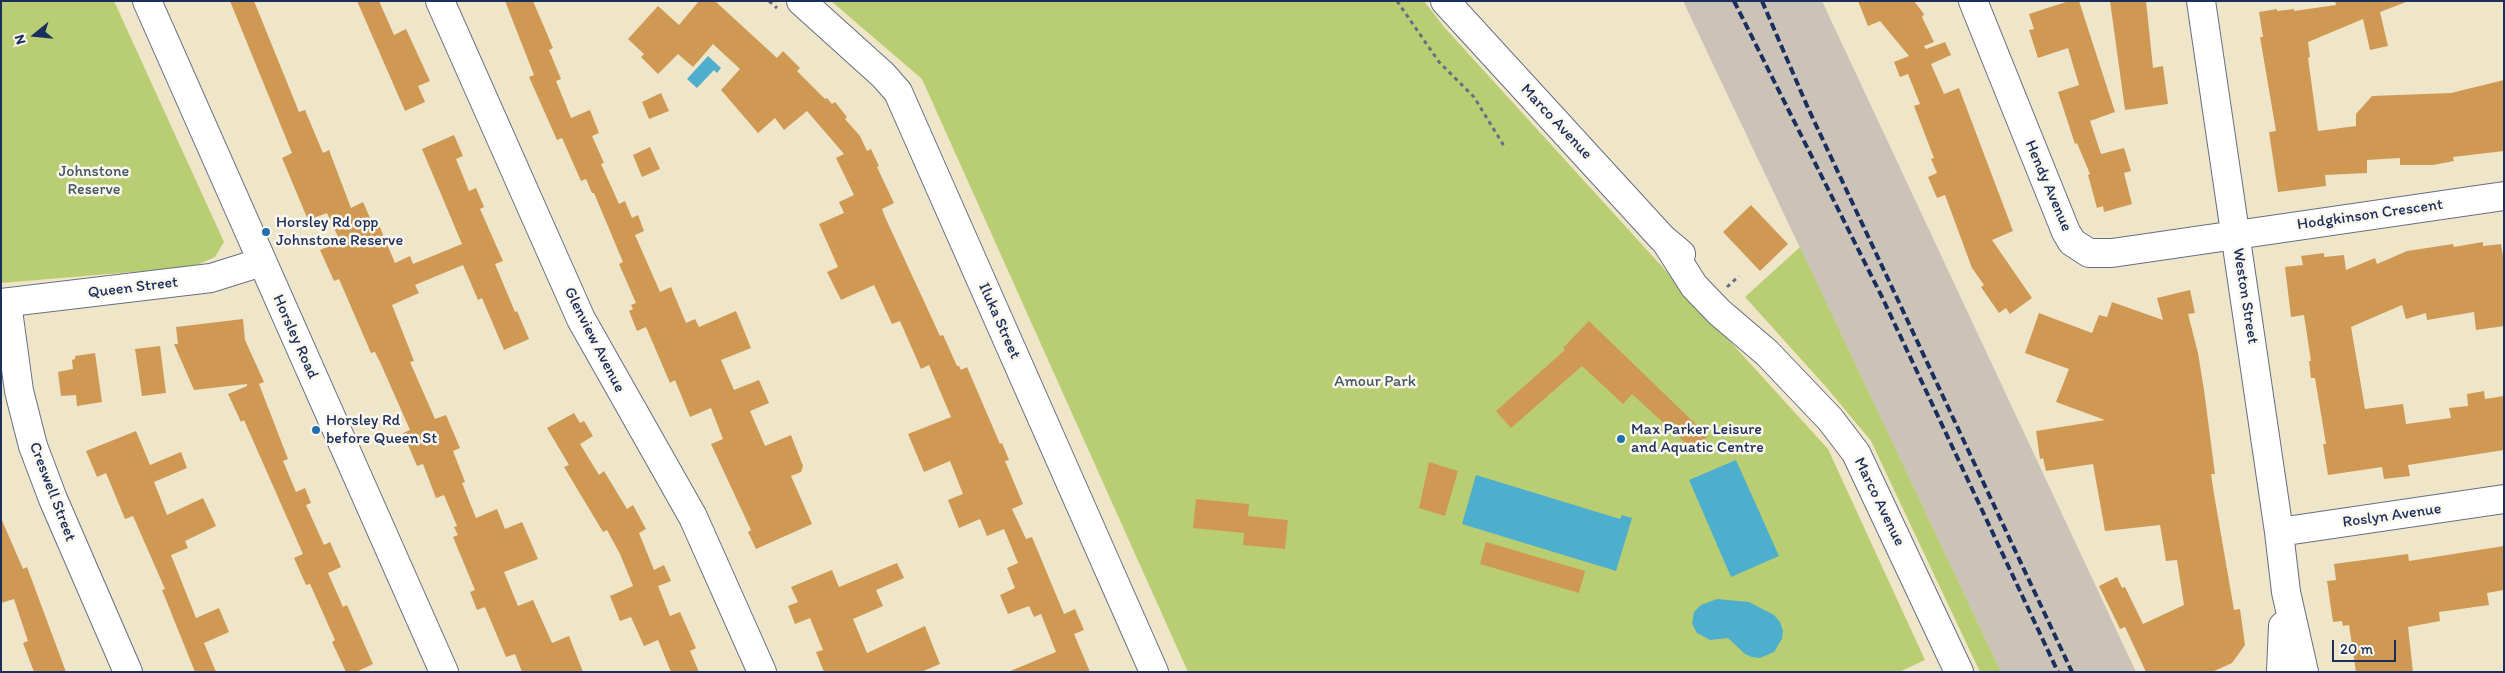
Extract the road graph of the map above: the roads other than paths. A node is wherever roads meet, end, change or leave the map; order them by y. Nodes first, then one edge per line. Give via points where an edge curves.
1 (146, 1) edge
2 (440, 1) edge
3 (1445, 1) edge
4 (1973, 1) edge
5 (2201, 1) edge
6 (790, 5) edge
7 (2504, 196) edge
8 (2235, 235) junction
9 (262, 262) junction
10 (4, 303) edge
11 (2504, 500) edge
12 (2279, 532) junction
13 (2286, 592) junction
14 (128, 672) edge
15 (444, 672) edge
16 (762, 672) edge
17 (1154, 672) edge
18 (1959, 672) edge
19 (2281, 672) edge
20 (2304, 672) edge

1 - 9 street, Horsley Road
2 - 16 street, Glenview Avenue via 581,318 693,517
3 - 18 street, Marco Avenue via 1666,242 1713,281 1736,307 1767,352 1830,419 1856,453 1876,490
4 - 8 street, Hendy Avenue via 2066,232 2080,249 2100,255
5 - 8 street, Weston Street
6 - 17 street, Iluka Street via 883,75 898,92
7 - 8 street, Hodgkinson Crescent
8 - 12 street, Weston Street
9 - 10 street, Queen Street via 211,278
9 - 15 street, Horsley Road
10 - 14 street, Creswell Street via 32,446
11 - 12 street, Roslyn Avenue
12 - 13 street, Weston Street
13 - 19 street, Weston Street
13 - 20 street, Weston Street

